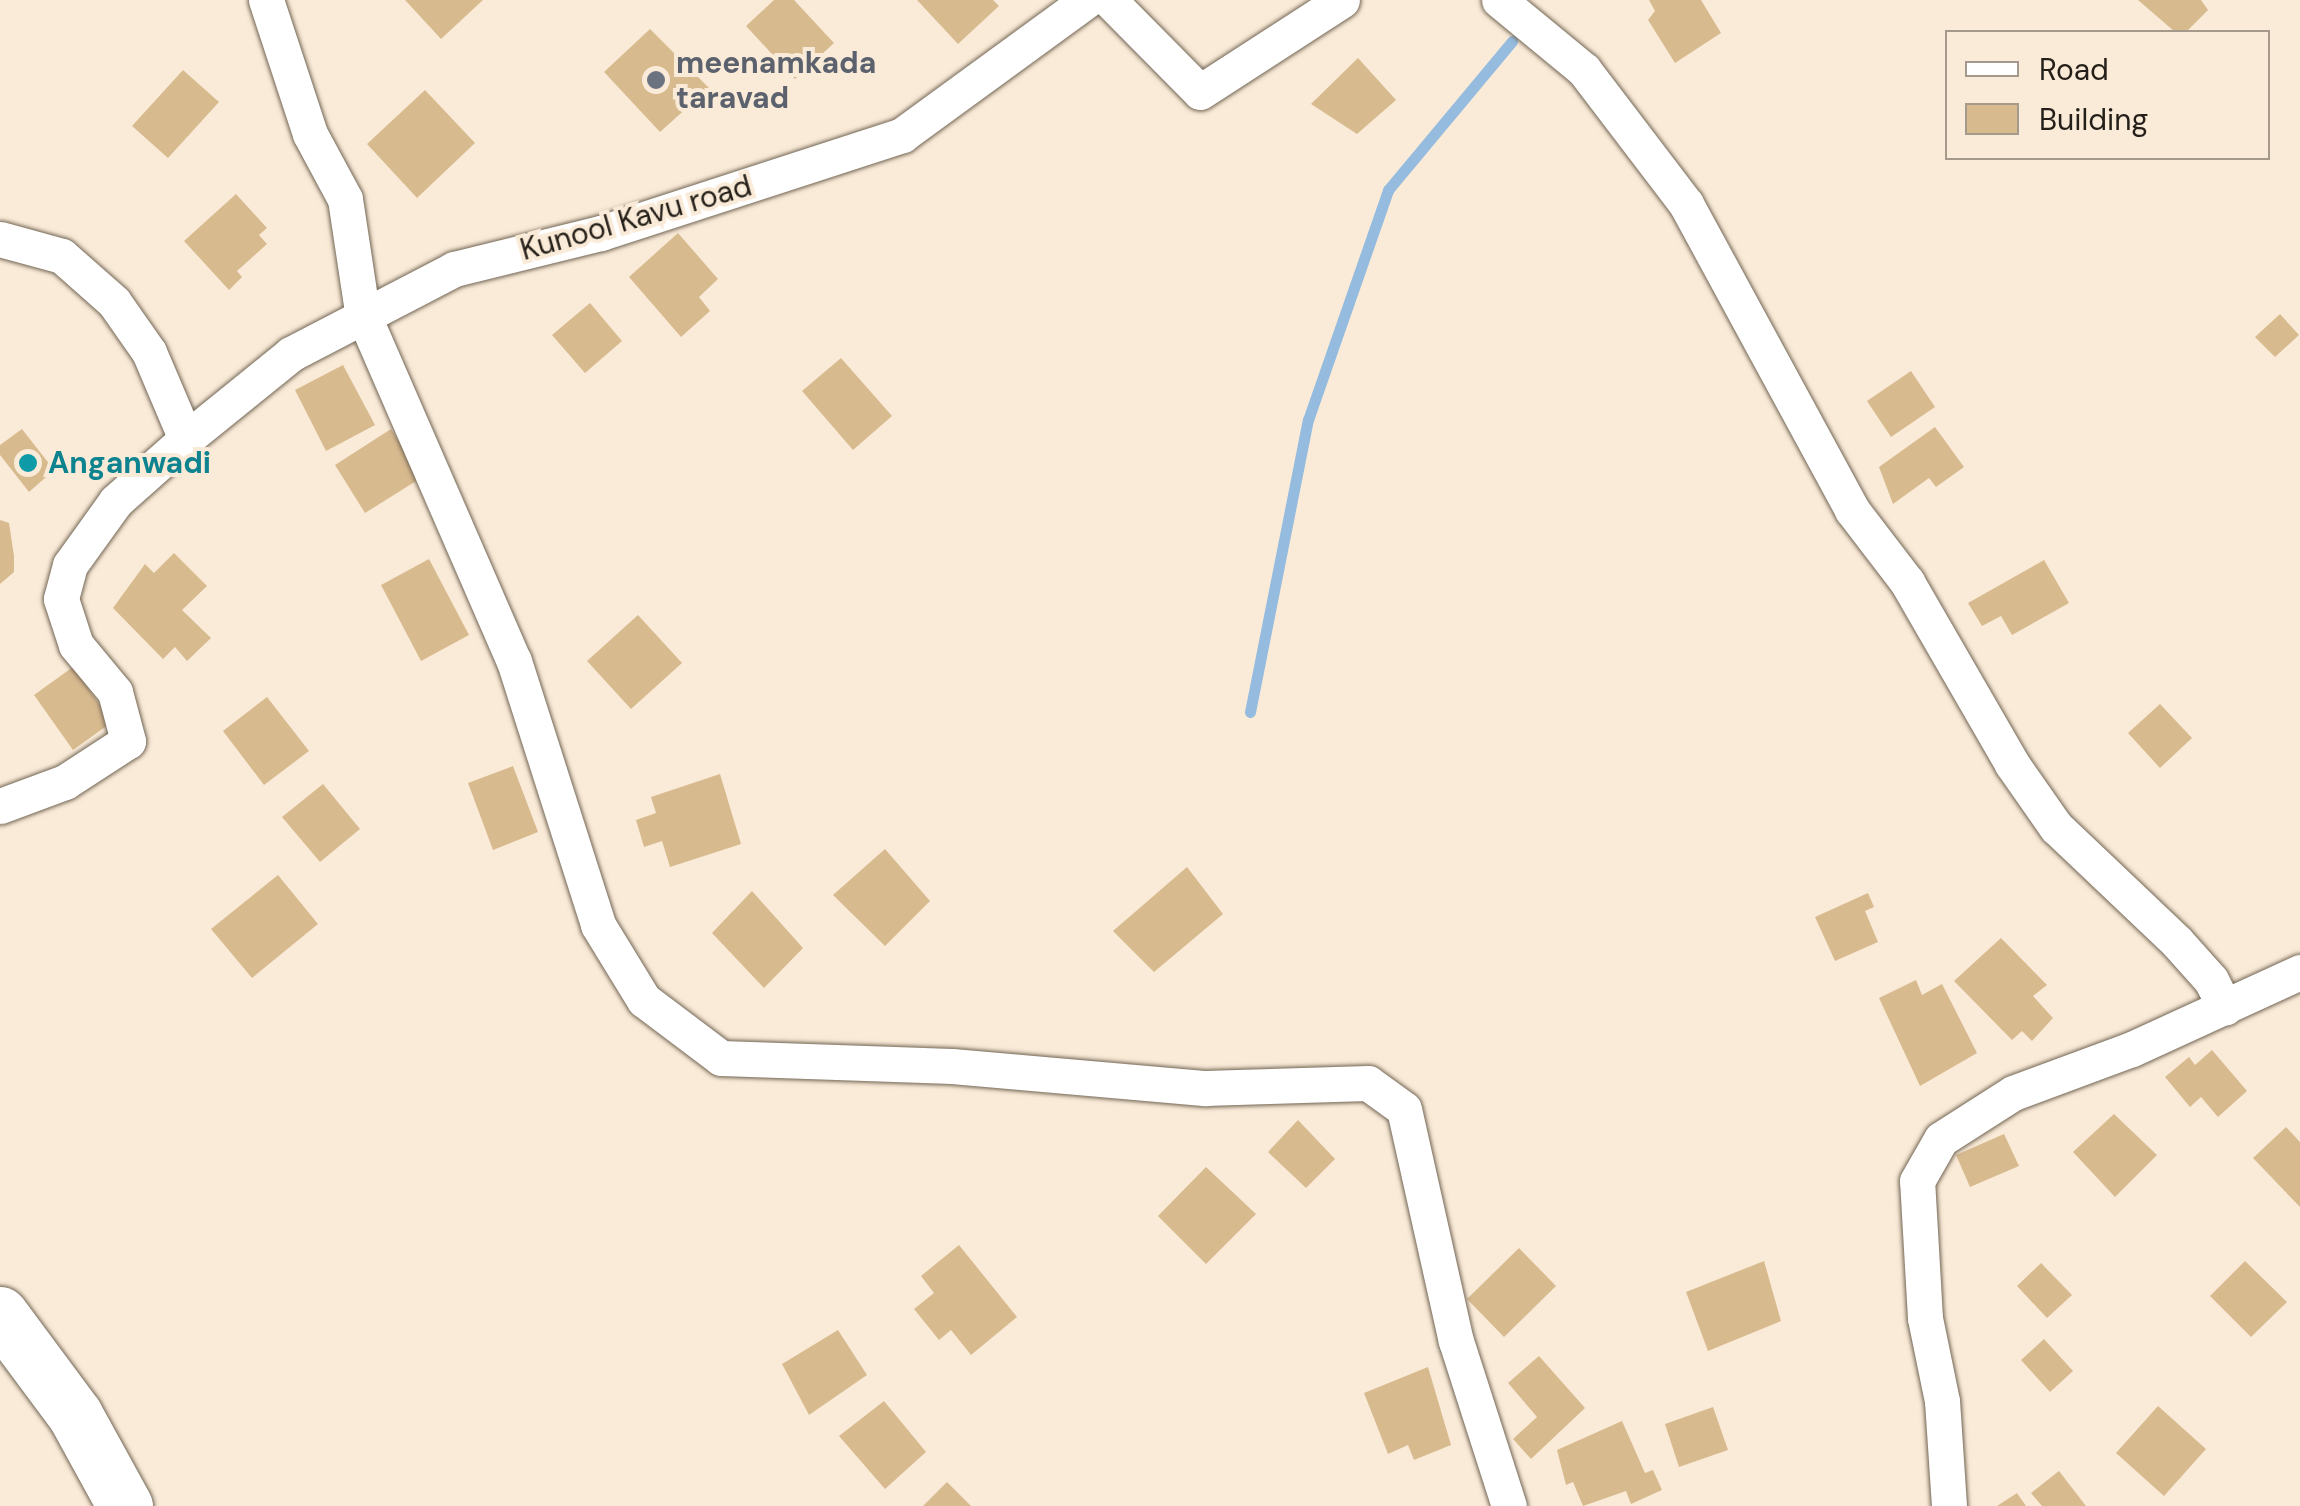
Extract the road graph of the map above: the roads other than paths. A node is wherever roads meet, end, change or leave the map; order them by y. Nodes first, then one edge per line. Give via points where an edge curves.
1 (266, 0) edge
2 (1087, 0) edge
3 (1109, 0) edge
4 (1342, 0) edge
5 (1499, 0) edge
6 (0, 240) edge
7 (362, 312) junction
8 (186, 438) junction
9 (0, 806) edge
10 (2300, 972) edge
11 (2224, 1008) junction
12 (0, 1314) edge
13 (125, 1506) edge
14 (1509, 1506) edge
15 (1948, 1506) edge

1 - 7 street via 310,134 344,199
2 - 7 street, Kunool Kavu road via 902,135 601,233 454,269
3 - 4 street via 1200,92
5 - 11 street via 1584,70 1686,204 1852,510 1907,582 2012,764 2056,828 2178,942 2211,980
6 - 8 street via 62,256 114,302 149,352
7 - 8 street, Kunool Kavu road via 291,354
7 - 14 street via 514,661 598,925 644,1000 721,1058 952,1066 1206,1088 1368,1083 1404,1109 1456,1341
8 - 9 street, Kunool Kavu road via 116,501 70,565 61,599 76,645 115,692 128,741 65,782
10 - 11 street
11 - 15 street via 2013,1093 1941,1139 1917,1181 1924,1318 1942,1401
12 - 13 highway via 75,1415

